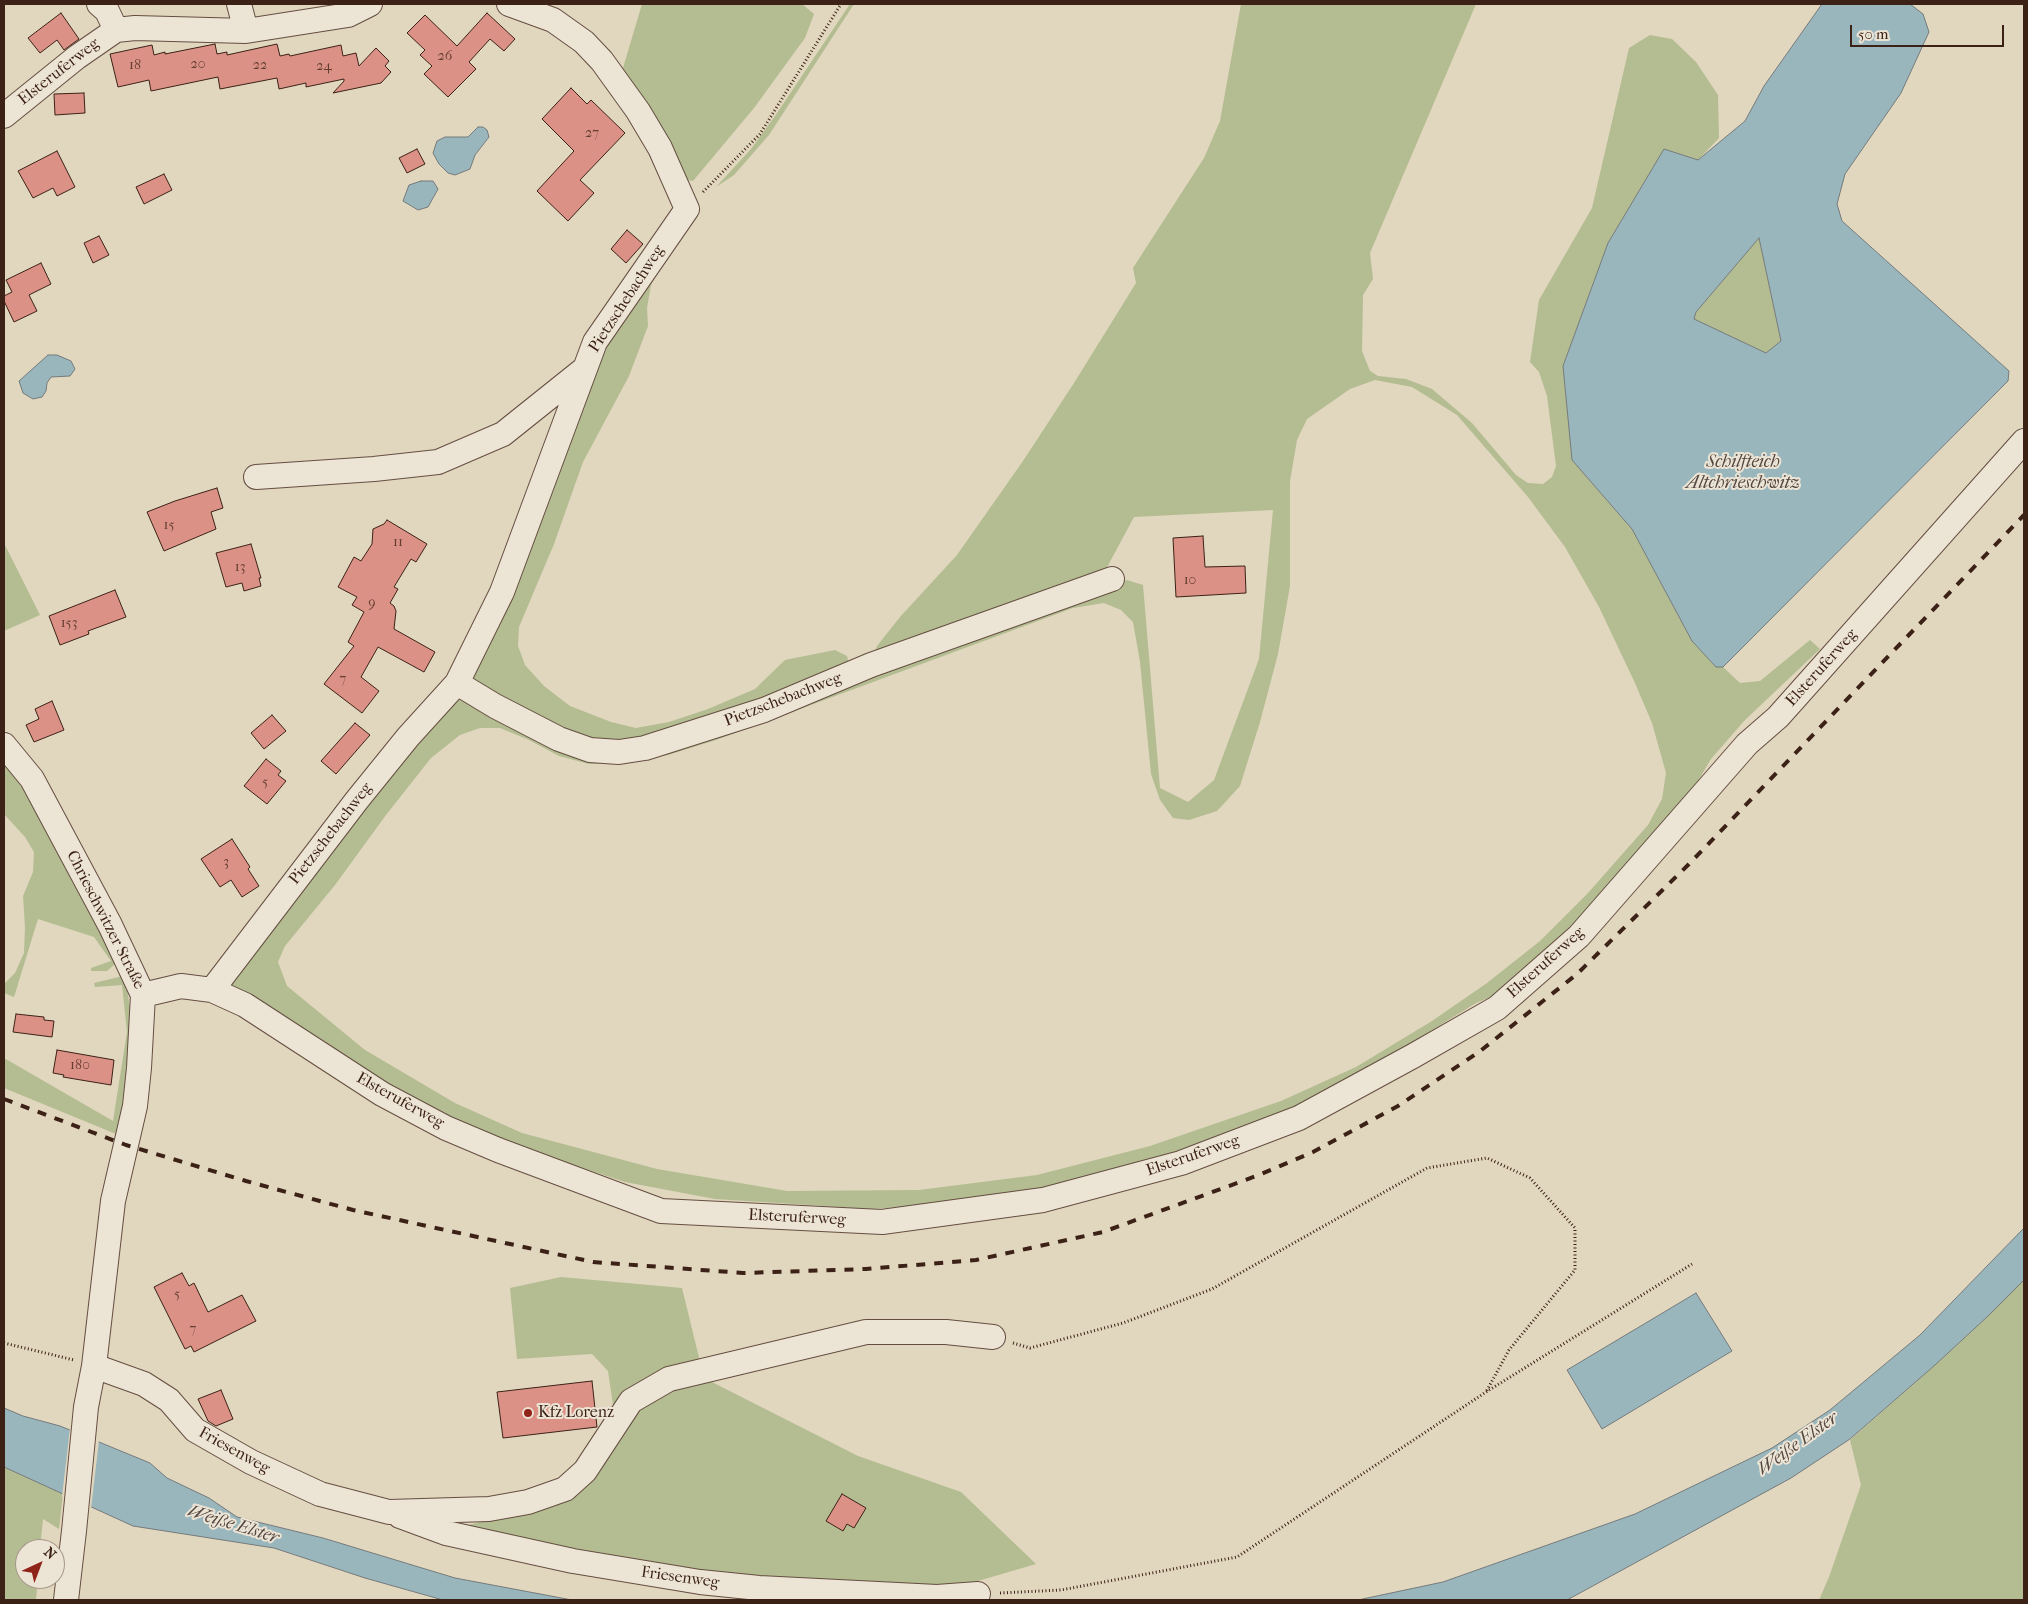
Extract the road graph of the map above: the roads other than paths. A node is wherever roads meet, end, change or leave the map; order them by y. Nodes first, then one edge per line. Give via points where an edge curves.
1 (100, 4) edge
2 (239, 4) edge
3 (370, 4) edge
4 (509, 4) edge
5 (116, 30) junction
6 (246, 31) junction
7 (4, 116) edge
8 (583, 370) junction
9 (2024, 441) edge
10 (256, 477) dead end
11 (1112, 579) dead end
12 (457, 683) junction
13 (4, 745) edge
14 (212, 990) junction
15 (143, 996) junction
16 (993, 1337) road end
17 (94, 1366) junction
18 (389, 1512) junction
19 (978, 1594) road end
20 (66, 1600) edge

1 - 5 street, Elsteruferweg
2 - 6 street
3 - 6 street, Elsteruferweg via 348,15
4 - 8 street, Pietzschebachweg via 553,20 584,42 602,61 660,148 687,209 595,342
5 - 6 street, Elsteruferweg
5 - 7 street, Elsteruferweg
8 - 10 street via 503,434 438,462
8 - 12 street, Pietzschebachweg via 502,592
9 - 14 street, Elsteruferweg via 1778,718 1747,744 1578,936 1497,1008 1299,1118 1181,1163 1043,1200 882,1222 661,1211 446,1128 382,1094 245,1005
11 - 12 street, Pietzschebachweg via 872,665 756,713 628,751 590,750 559,739
12 - 14 street, Pietzschebachweg via 357,800
13 - 15 street, Chrieschwitzer Straße via 32,779 110,925
14 - 15 street, Elsteruferweg via 181,986
15 - 17 street, Chrieschwitzer Straße via 135,1106 113,1201
16 - 18 street, Friesenweg via 946,1332 866,1332 669,1379 631,1401 585,1471 565,1489 528,1502 489,1508
17 - 18 street, Friesenweg via 144,1384 169,1400 195,1430 251,1462 320,1494
17 - 20 street via 86,1407
18 - 19 street, Friesenweg via 446,1533 573,1561 700,1582 937,1597

